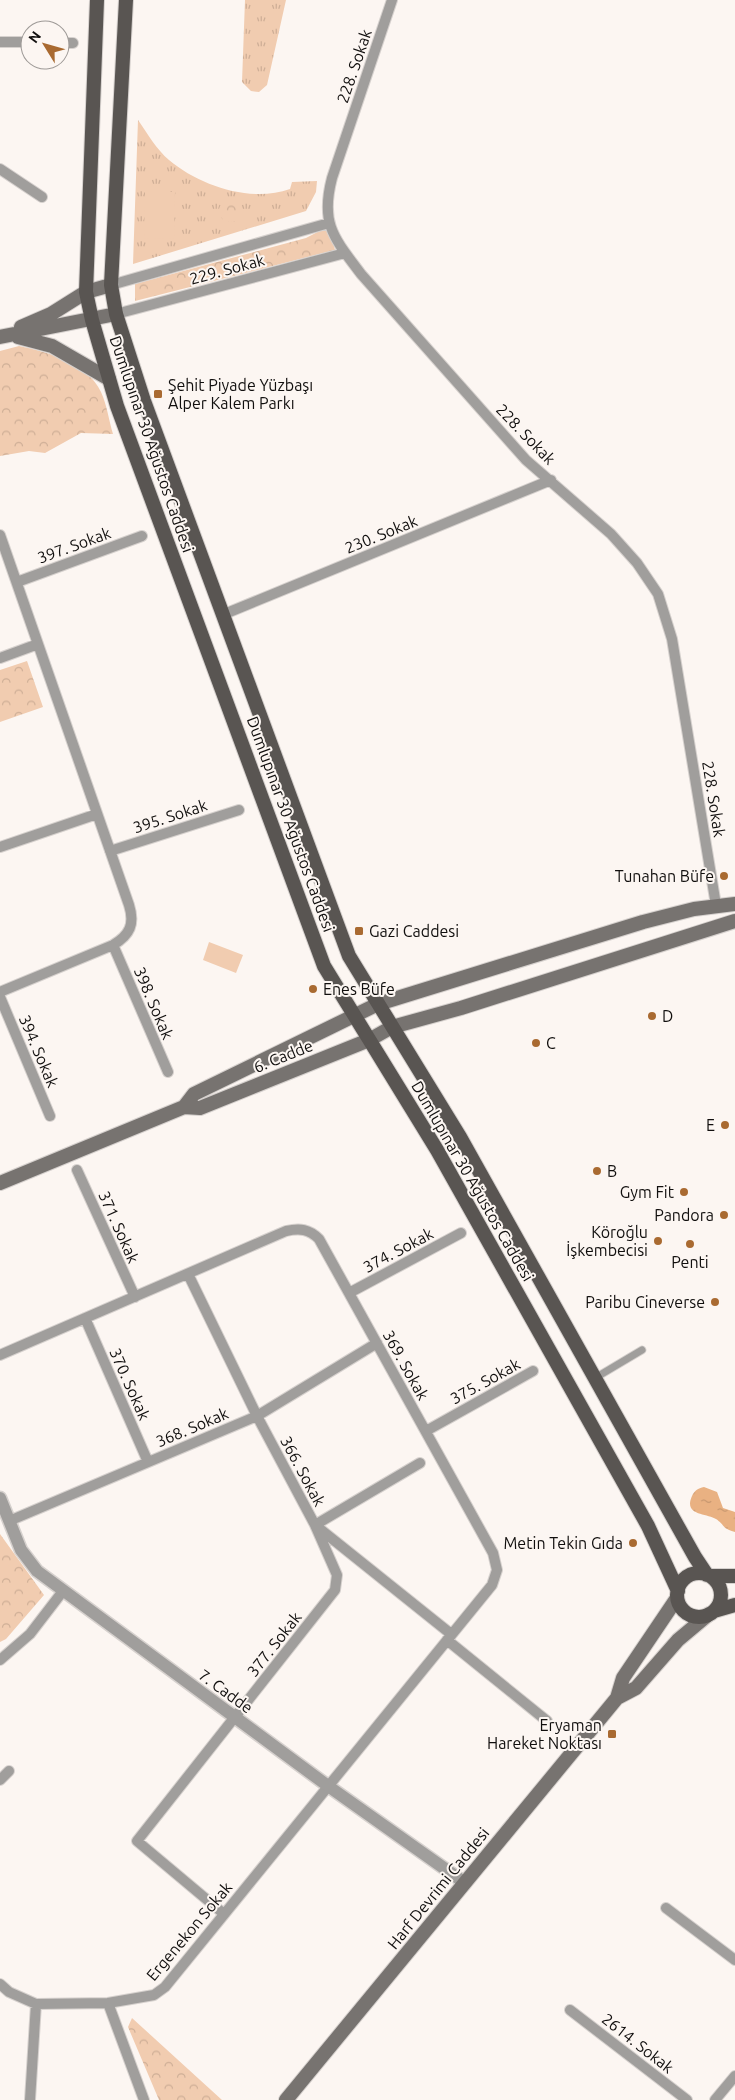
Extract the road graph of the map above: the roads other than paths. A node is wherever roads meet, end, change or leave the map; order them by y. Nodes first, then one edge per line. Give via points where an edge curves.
1 (98, 0) edge
2 (126, 0) edge
3 (392, 0) edge
4 (0, 42) edge
5 (20, 42) edge
6 (70, 43) edge
7 (73, 43) dead end
8 (0, 169) edge
9 (42, 197) dead end
10 (329, 223) junction
11 (345, 253) junction
12 (111, 285) junction
13 (86, 292) junction
14 (116, 314) junction
15 (92, 320) junction
16 (4, 336) edge
17 (109, 378) junction
18 (550, 480) junction
19 (0, 535) edge
20 (142, 536) dead end
21 (17, 582) junction
22 (222, 615) junction
23 (38, 644) junction
24 (0, 658) edge
25 (239, 810) dead end
26 (97, 814) junction
27 (0, 847) edge
28 (110, 851) junction
29 (735, 904) edge
30 (716, 905) junction
31 (670, 915) junction
32 (735, 921) edge
33 (677, 938) junction
34 (113, 945) junction
35 (0, 992) edge
36 (0, 997) edge
37 (378, 1004) junction
38 (355, 1016) junction
39 (392, 1027) junction
40 (370, 1040) junction
41 (168, 1072) dead end
42 (184, 1107) junction
43 (50, 1116) dead end
44 (77, 1170) dead end
45 (0, 1183) edge
46 (461, 1233) dead end
47 (188, 1274) junction
48 (349, 1293) junction
49 (134, 1297) junction
50 (85, 1318) junction
51 (376, 1343) junction
52 (642, 1350) dead end
53 (0, 1355) edge
54 (533, 1371) dead end
55 (595, 1378) junction
56 (257, 1416) junction
57 (426, 1431) junction
58 (148, 1462) junction
59 (420, 1463) dead end
60 (0, 1498) edge
61 (9, 1521) junction
62 (315, 1525) junction
63 (709, 1575) junction
64 (735, 1576) edge
65 (62, 1591) junction
66 (678, 1595) junction
67 (735, 1605) edge
68 (711, 1612) junction
69 (449, 1637) junction
70 (0, 1660) edge
71 (616, 1698) junction
72 (236, 1718) junction
73 (547, 1722) dead end
74 (9, 1771) dead end
75 (0, 1780) edge
76 (328, 1786) junction
77 (465, 1883) junction
78 (666, 1908) dead end
79 (224, 1914) junction
80 (735, 1960) edge
81 (0, 1984) edge
82 (108, 2003) junction
83 (36, 2004) junction
84 (570, 2010) dead end
85 (735, 2076) edge
86 (30, 2100) edge
87 (144, 2100) edge
88 (286, 2100) edge
89 (687, 2100) edge
90 (715, 2100) edge

1 - 13 main road, Dumlupınar 30 Ağustos Caddesi
2 - 12 main road, Dumlupınar 30 Ağustos Caddesi
3 - 10 street, 228. Sokak via 332,178 326,207
4 - 5 street
6 - 7 street
8 - 9 street
10 - 11 street, 228. Sokak
10 - 12 street, 229. Sokak
11 - 14 street, 229. Sokak
11 - 18 street, 228. Sokak via 360,274 526,460
12 - 13 main road
12 - 14 main road, Dumlupınar 30 Ağustos Caddesi
13 - 15 main road, Dumlupınar 30 Ağustos Caddesi
13 - 16 main road via 51,314
14 - 15 main road
14 - 22 main road, Dumlupınar 30 Ağustos Caddesi
15 - 16 main road
15 - 17 main road, Dumlupınar 30 Ağustos Caddesi
16 - 17 main road via 34,339 52,346
17 - 38 main road, Dumlupınar 30 Ağustos Caddesi via 324,966
18 - 22 street, 230. Sokak
18 - 30 street, 228. Sokak via 625,548 650,580 663,605 672,639
19 - 21 street
20 - 21 street, 397. Sokak
21 - 23 street
22 - 37 main road, Dumlupınar 30 Ağustos Caddesi via 349,956
23 - 24 street
23 - 26 street
25 - 28 street, 395. Sokak
26 - 27 street
26 - 28 street
28 - 34 street via 132,915 128,933
29 - 30 main road
30 - 31 main road
31 - 33 main road
31 - 37 main road
32 - 33 main road
33 - 39 main road
34 - 35 street
34 - 41 street, 398. Sokak
36 - 43 street, 394. Sokak
37 - 38 main road, 6. Cadde
37 - 39 main road, Dumlupınar 30 Ağustos Caddesi
38 - 40 main road, Dumlupınar 30 Ağustos Caddesi
38 - 42 main road, 6. Cadde via 194,1094
39 - 40 main road, 6. Cadde
39 - 55 main road, Dumlupınar 30 Ağustos Caddesi via 460,1137
40 - 42 main road, 6. Cadde via 200,1108
40 - 66 main road, Dumlupınar 30 Ağustos Caddesi via 437,1150 640,1512
42 - 45 main road, 6. Cadde
44 - 49 street, 371. Sokak
46 - 48 street, 374. Sokak
47 - 48 street, 369. Sokak via 286,1231 304,1230 319,1240
47 - 49 street, 369. Sokak
47 - 56 street, 366. Sokak
48 - 51 street, 369. Sokak
49 - 50 street, 369. Sokak
50 - 53 street, 369. Sokak
50 - 58 street, 370. Sokak
51 - 56 street, 368. Sokak
51 - 57 street, 369. Sokak
52 - 55 street
54 - 57 street, 375. Sokak
55 - 63 main road, Dumlupınar 30 Ağustos Caddesi
56 - 58 street, 368. Sokak
56 - 62 street, 366. Sokak
57 - 69 street, 369. Sokak via 496,1562 497,1570 492,1585
58 - 61 street, 368. Sokak
59 - 62 street
60 - 61 street, 7. Cadde
61 - 65 street, 7. Cadde via 21,1550 37,1571
62 - 69 street, 366. Sokak
62 - 72 street, 377. Sokak via 337,1575 335,1590
63 - 64 main road
63 - 66 main road via 690,1575 680,1585
63 - 68 main road via 721,1592
65 - 70 street via 30,1634
65 - 72 street, 7. Cadde
66 - 68 main road via 680,1604 689,1614 695,1616
66 - 71 main road, Harf Devrimi Caddesi via 623,1678
67 - 68 main road
68 - 71 main road, Harf Devrimi Caddesi via 678,1640 636,1688
69 - 73 street, 366. Sokak
69 - 76 street, 369. Sokak
71 - 77 main road, Harf Devrimi Caddesi
72 - 76 street, 7. Cadde
72 - 79 street, 377. Sokak via 137,1841
74 - 75 street
76 - 77 street, 7. Cadde
76 - 79 street, Ergenekon Sokak
77 - 88 main road, Harf Devrimi Caddesi
78 - 80 street
79 - 82 street, Ergenekon Sokak via 165,1987 154,1995
81 - 83 street, Ergenekon Sokak via 9,1992
82 - 83 street, Ergenekon Sokak
82 - 87 street
83 - 86 street
84 - 89 street, 2614. Sokak
85 - 90 street

